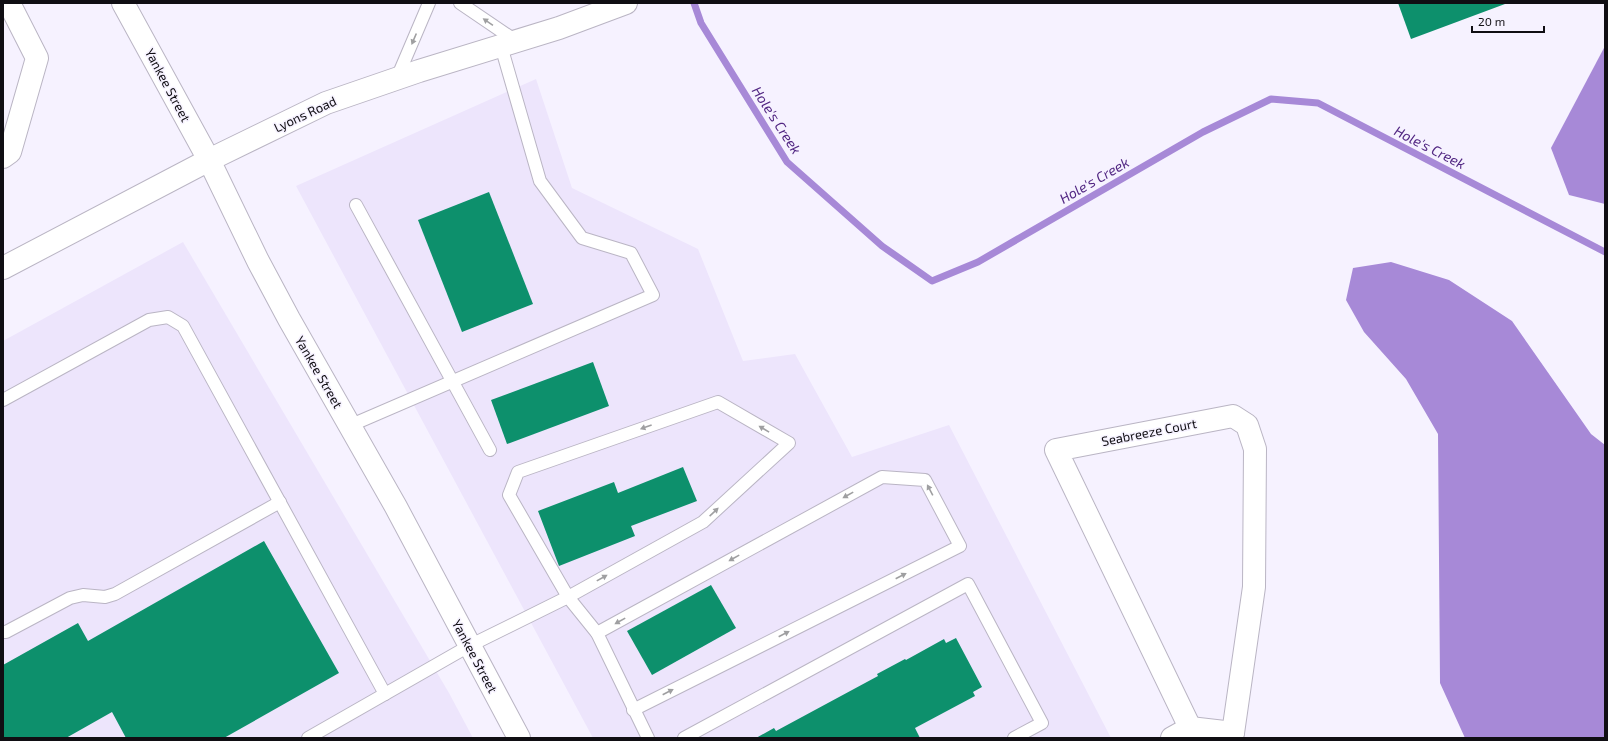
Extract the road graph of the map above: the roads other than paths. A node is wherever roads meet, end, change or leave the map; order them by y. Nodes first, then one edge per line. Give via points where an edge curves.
1 (9, 3) edge
2 (123, 3) edge
3 (430, 3) edge
4 (460, 3) edge
5 (626, 3) edge
6 (509, 43) junction
7 (397, 78) junction
8 (3, 157) edge
9 (209, 160) junction
10 (356, 205) dead end
11 (3, 268) edge
12 (452, 382) junction
13 (3, 400) edge
14 (349, 426) junction
15 (490, 450) dead end
16 (280, 502) junction
17 (568, 597) junction
18 (3, 632) edge
19 (597, 633) junction
20 (469, 646) junction
21 (385, 694) junction
22 (633, 710) junction
23 (1186, 735) edge
24 (1231, 736) edge
25 (308, 738) edge
26 (519, 738) edge
27 (648, 738) edge
28 (684, 738) edge
29 (1014, 738) edge

1 - 8 street via 37,58 10,152
2 - 9 street, Yankee Street
3 -> 7 lane
6 -> 4 lane
5 - 6 street, Lyons Road
6 - 7 street, Lyons Road
6 - 12 lane via 540,181 582,238 631,253 653,295
7 - 9 street, Lyons Road via 326,103
9 - 11 street, Lyons Road
9 - 14 street, Yankee Street via 258,261
10 - 12 lane
12 - 14 lane
12 - 15 lane
13 - 16 lane via 150,320 168,317 183,326
14 - 20 street, Yankee Street via 396,507
16 - 18 lane via 116,594 105,597 83,595 70,598
16 - 21 lane
17 -> 17 lane via 703,522 789,443 718,402 518,472 509,495
17 - 19 lane
17 - 20 lane
19 - 22 lane
22 -> 19 lane via 960,546 925,480 882,477
20 - 21 lane
20 - 26 street, Yankee Street
21 - 25 lane
22 - 27 lane
23 - 24 street
23 - 24 street, Seabreeze Court via 1056,450 1233,416 1247,425 1255,449 1254,587
28 - 29 lane via 968,584 1042,723

